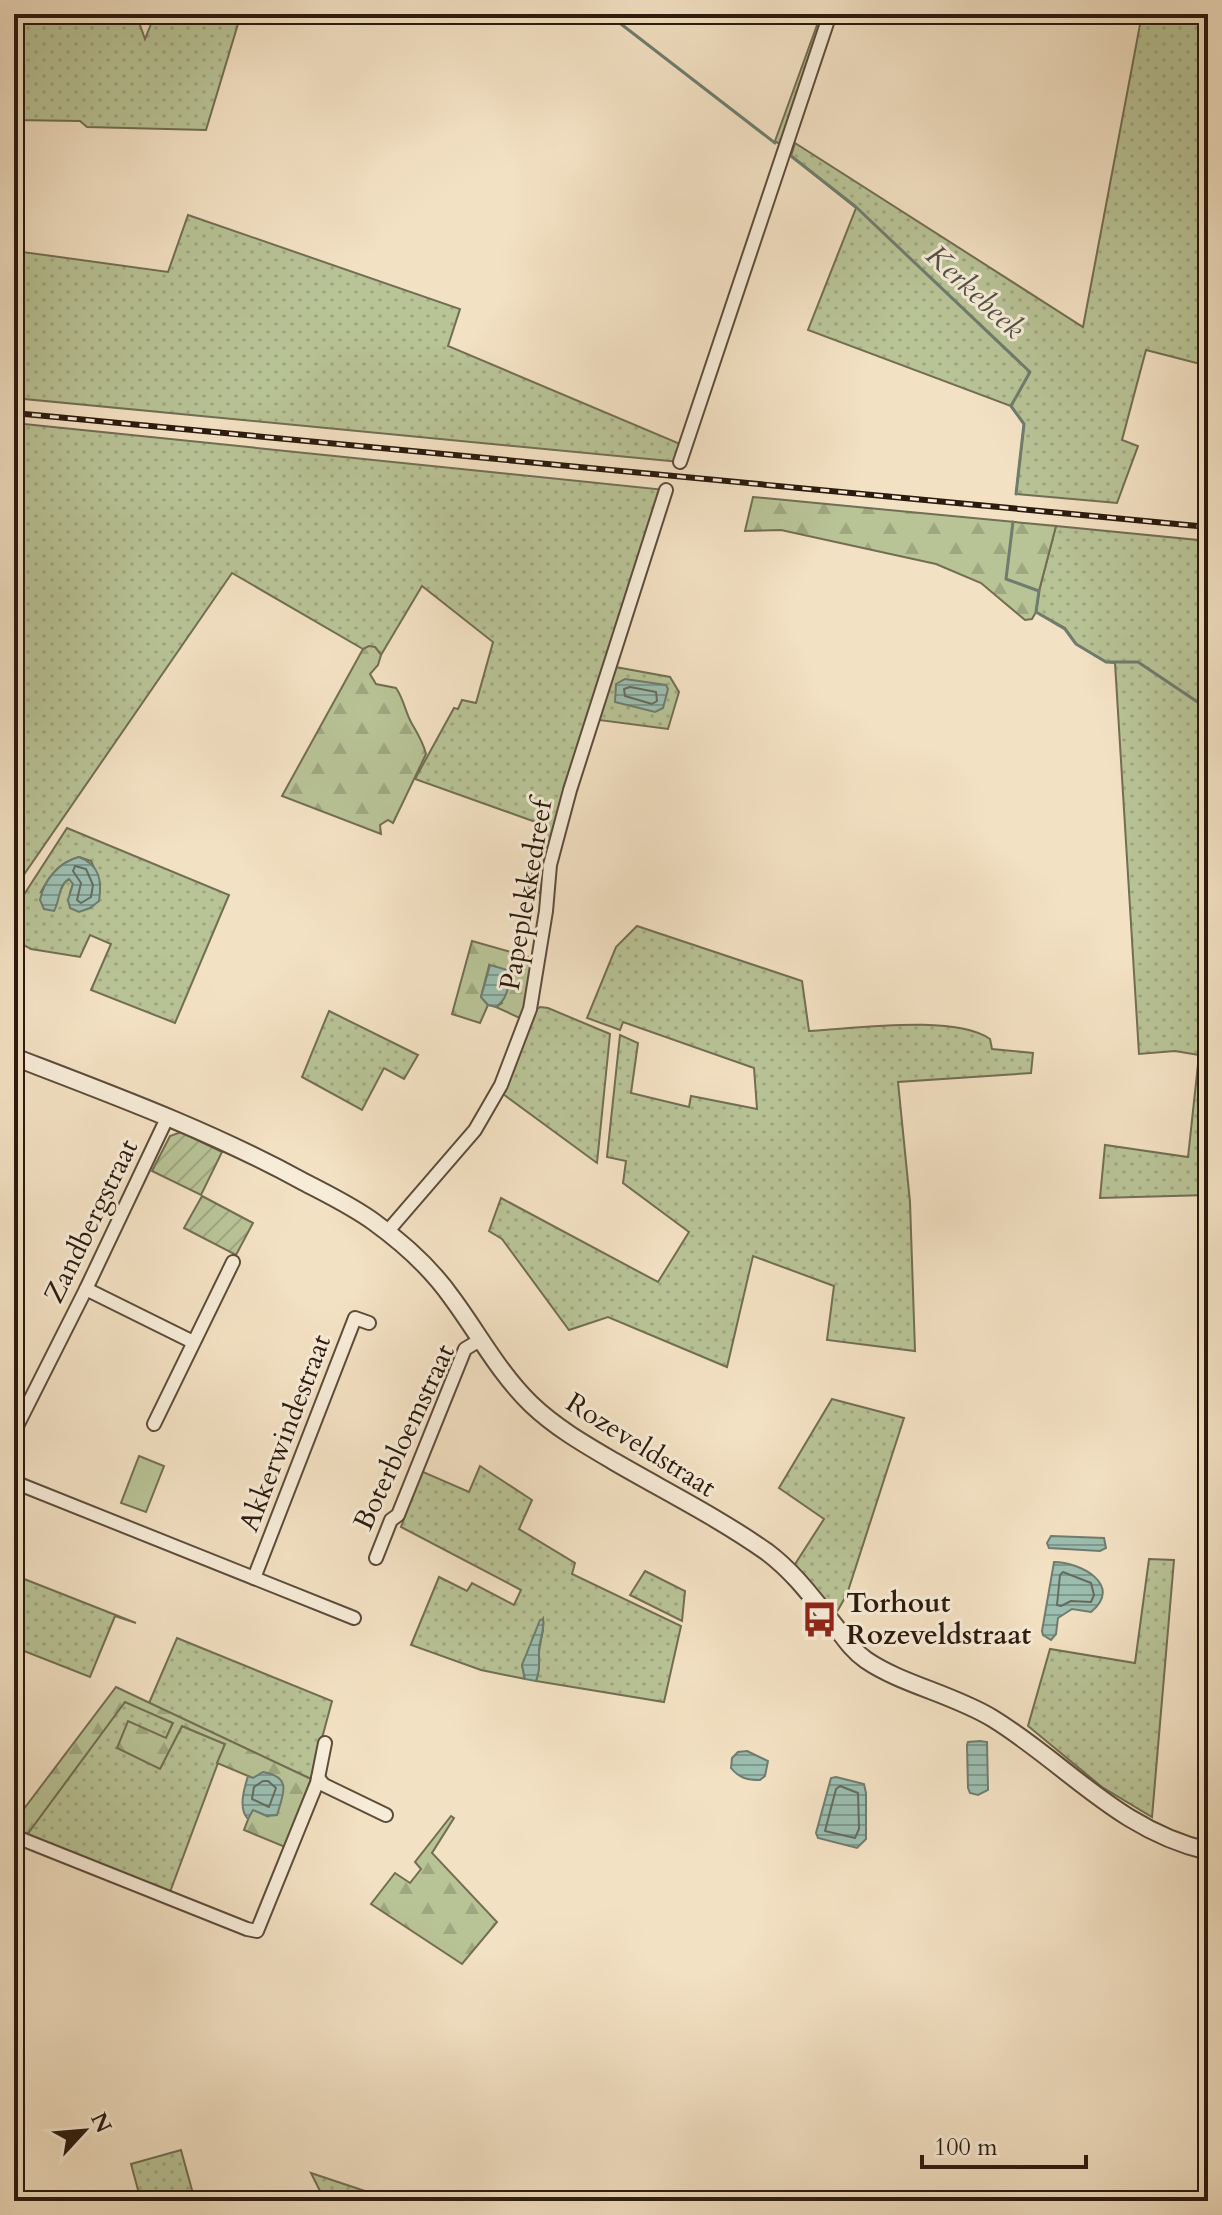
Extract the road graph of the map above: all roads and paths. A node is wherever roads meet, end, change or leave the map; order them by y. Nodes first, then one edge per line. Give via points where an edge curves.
1 (830, 14) edge
2 (680, 462) dead end
3 (666, 490) dead end
4 (14, 1057) edge
5 (168, 1116) junction
6 (387, 1232) junction
7 (233, 1262) dead end
8 (86, 1289) junction
9 (369, 1323) dead end
10 (480, 1340) junction
11 (193, 1342) junction
12 (154, 1424) dead end
13 (14, 1432) edge
14 (14, 1482) edge
15 (376, 1558) dead end
16 (254, 1578) junction
17 (354, 1618) dead end
18 (325, 1743) dead end
19 (318, 1778) junction
20 (386, 1815) dead end
21 (14, 1836) edge
22 (1208, 1851) edge

1 - 2 street
3 - 6 street, Papeplekkedreef via 550,865 530,1009 501,1085 475,1130
4 - 5 street, Rozeveldstraat
5 - 6 street, Rozeveldstraat via 280,1169
5 - 8 street, Zandbergstraat
6 - 10 street, Rozeveldstraat via 436,1277
7 - 11 street
8 - 11 street
8 - 13 street, Zandbergstraat
9 - 16 street, Akkerwindestraat via 355,1318
10 - 15 street, Boterbloemstraat via 465,1349
10 - 22 street, Rozeveldstraat via 520,1393 578,1441 785,1567 866,1660 991,1718 1093,1796 1151,1832
11 - 12 street
14 - 16 street, Akkerwindestraat
16 - 17 street, Akkerwindestraat
18 - 19 street
19 - 20 street
19 - 21 street via 257,1931

